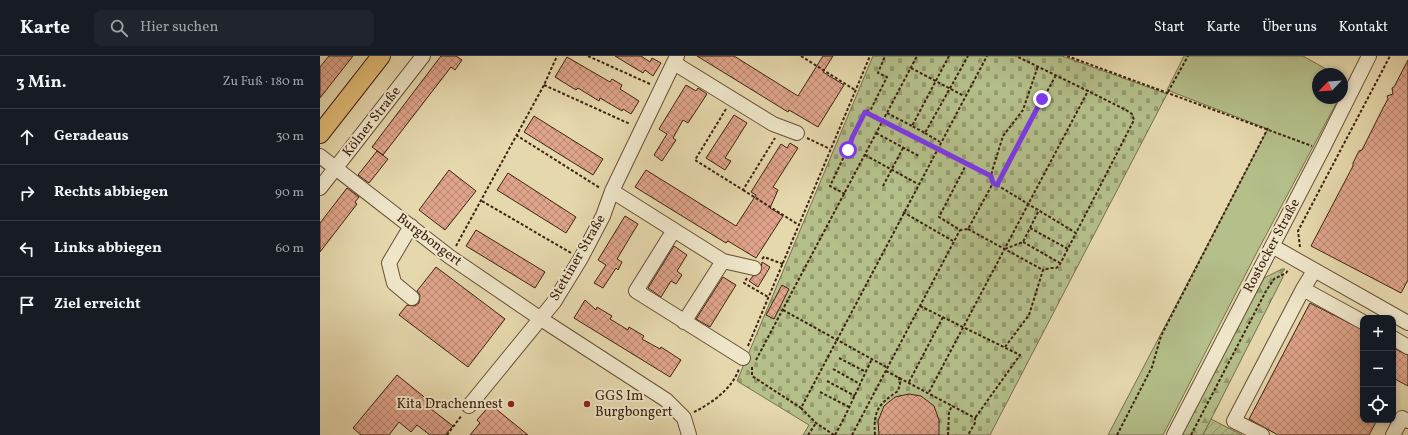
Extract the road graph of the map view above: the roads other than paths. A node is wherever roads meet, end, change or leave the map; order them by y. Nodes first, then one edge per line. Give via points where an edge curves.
1 (381, 56) edge
2 (423, 56) edge
3 (1369, 56) edge
4 (675, 60) edge
5 (797, 133) road end
6 (320, 134) edge
7 (320, 156) edge
8 (335, 169) junction
9 (320, 188) edge
10 (611, 193) junction
11 (411, 226) junction
12 (674, 230) junction
13 (1272, 246) junction
14 (723, 260) junction
15 (754, 268) road end
16 (1314, 271) junction
17 (1303, 289) junction
18 (412, 298) dead end
19 (541, 319) junction
20 (1360, 320) edge
21 (684, 322) junction
22 (1408, 323) edge
23 (1396, 340) edge
24 (1408, 347) edge
25 (743, 358) road end
26 (469, 406) road end
27 (1408, 421) edge
28 (689, 435) edge
29 (1174, 435) edge
30 (1262, 435) edge
31 (1393, 435) edge

1 - 6 main road
2 - 8 street, Kölner Straße
3 - 13 street, Rostocker Straße
4 - 5 street via 773,124
4 - 10 street, Stettiner Straße
7 - 8 street, Burgbongert
8 - 9 street, Kölner Straße
8 - 11 street, Burgbongert
10 - 12 street
10 - 19 street, Stettiner Straße via 603,216 581,258
11 - 18 street via 389,263 394,283
11 - 19 street, Burgbongert via 450,257
12 - 14 street
12 - 21 street via 636,291
13 - 16 street
13 - 29 street, Rostocker Straße
14 - 15 street
14 - 21 street
16 - 17 street
16 - 22 street
17 - 20 street
17 - 30 street via 1234,421
19 - 26 street
19 - 28 street, Burgbongert via 666,400 684,418
21 - 25 street
23 - 24 street
27 - 31 street via 1402,418

